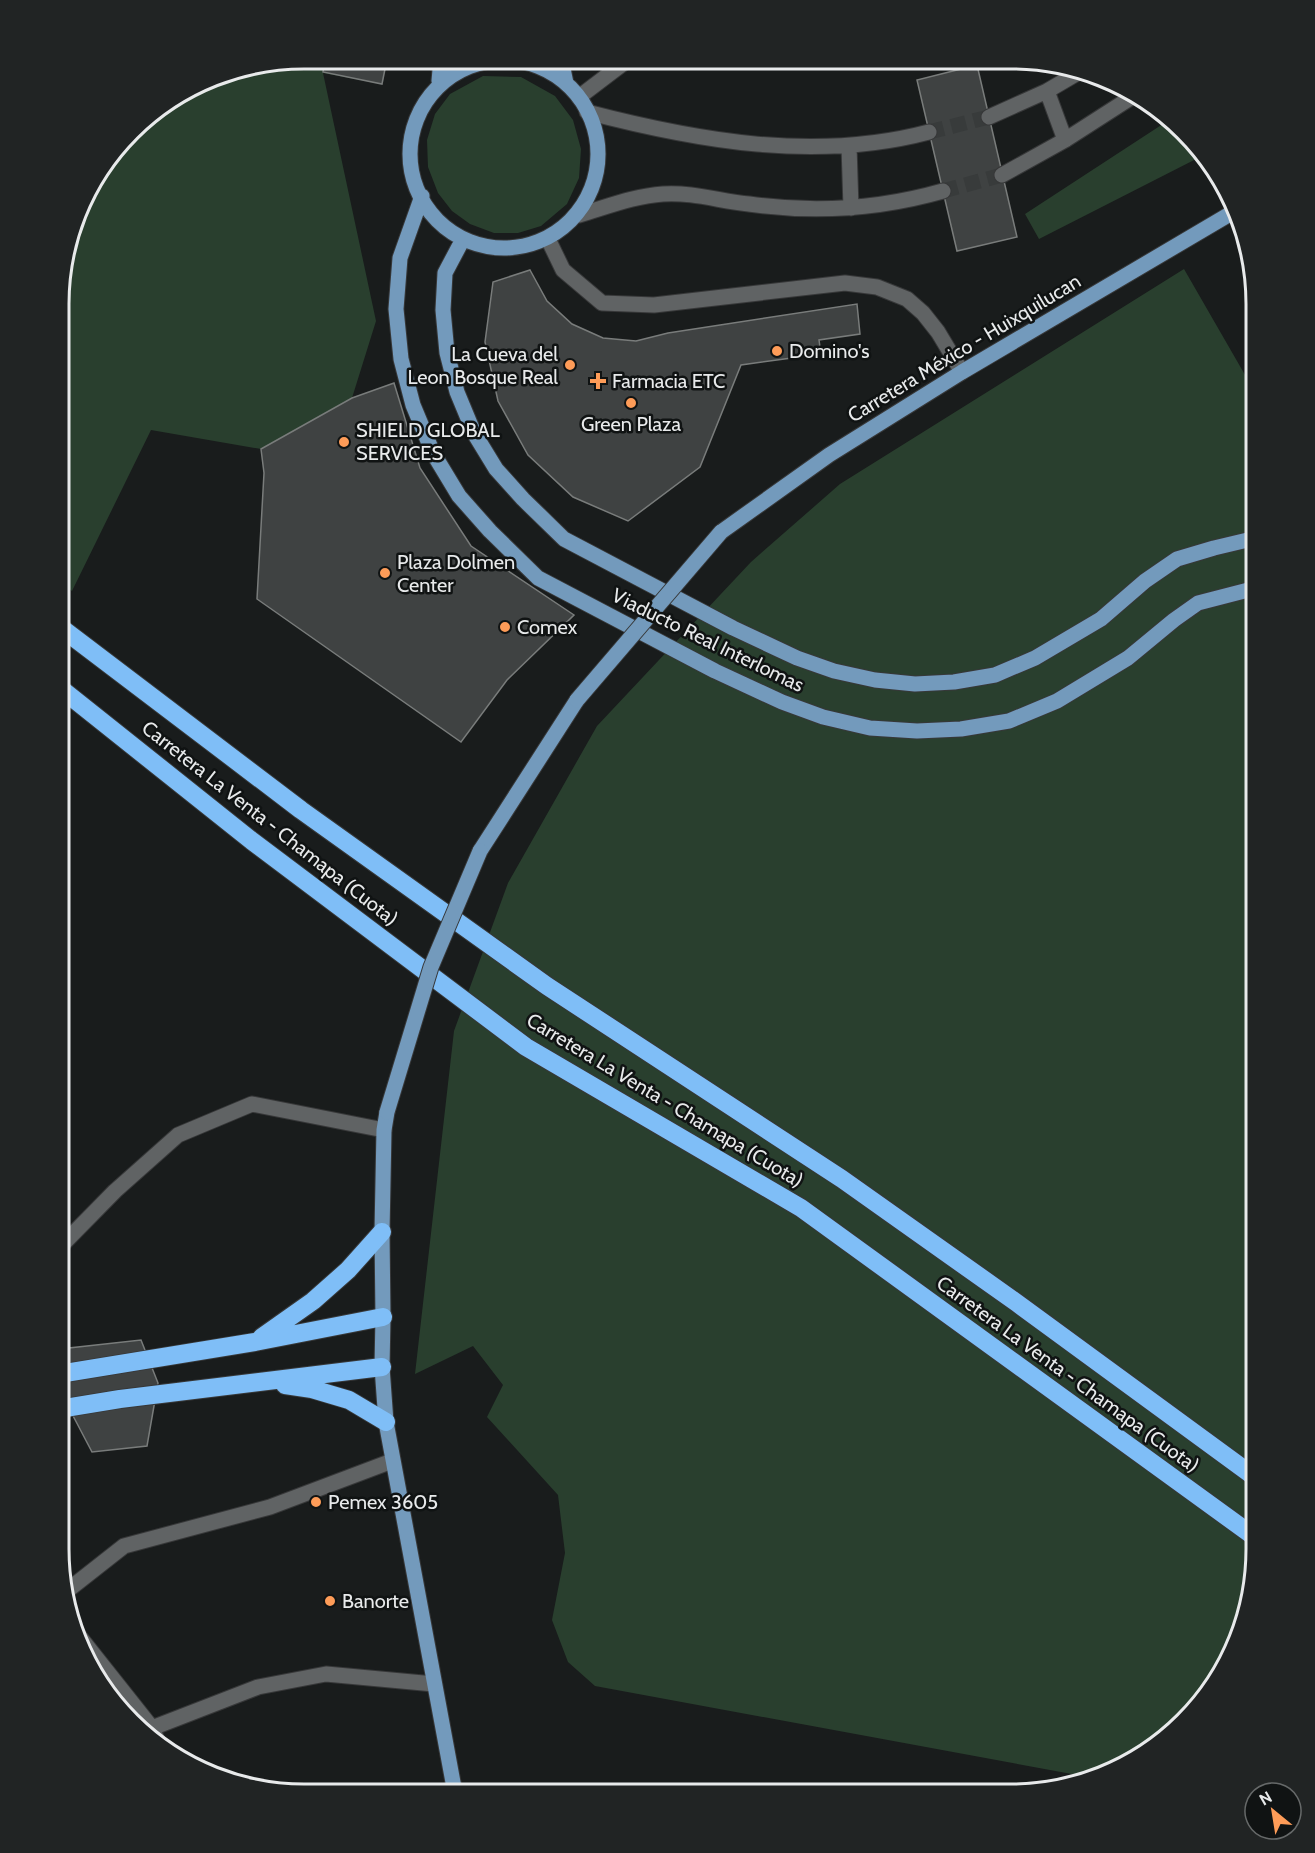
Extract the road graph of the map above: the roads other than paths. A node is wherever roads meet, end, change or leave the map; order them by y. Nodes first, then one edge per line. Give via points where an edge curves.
1 (440, 69) edge
2 (461, 69) edge
3 (540, 69) edge
4 (563, 69) edge
5 (616, 69) edge
6 (1071, 77) edge
7 (439, 81) junction
8 (566, 84) junction
9 (1047, 91) junction
10 (579, 97) junction
11 (1127, 100) edge
12 (588, 112) junction
13 (988, 117) tunnel mouth
14 (929, 132) tunnel mouth
15 (1065, 140) junction
16 (849, 146) junction
17 (1002, 175) tunnel mouth
18 (943, 191) tunnel mouth
19 (422, 196) junction
20 (851, 208) junction
21 (579, 215) junction
22 (1230, 218) edge
23 (463, 239) junction
24 (549, 241) junction
25 (962, 372) junction
26 (1246, 541) edge
27 (1246, 591) edge
28 (69, 634) edge
29 (69, 695) edge
30 (384, 1130) junction
31 (382, 1232) junction
32 (69, 1238) edge
33 (383, 1317) junction
34 (255, 1342) junction
35 (382, 1367) junction
36 (69, 1372) edge
37 (265, 1381) junction
38 (69, 1407) edge
39 (386, 1422) junction
40 (392, 1461) junction
41 (1246, 1471) edge
42 (1246, 1531) edge
43 (72, 1587) edge
44 (95, 1656) edge
45 (434, 1684) junction
46 (152, 1728) joint
47 (453, 1784) edge

1 - 7 main road
2 - 7 main road
3 - 8 main road
4 - 8 main road
5 - 10 street
6 - 9 street
7 - 19 main road via 420,106 410,137 411,170
8 - 10 main road
9 - 13 street
9 - 15 street
10 - 12 main road
11 - 15 street
12 - 16 street via 748,144
12 - 21 main road via 598,147 596,174
14 - 16 street via 895,141
15 - 17 street
16 - 20 street
18 - 20 street
19 - 23 main road via 441,222
19 - 27 main road, Viaducto Real Interlomas via 400,258 396,309 401,359 433,453 459,496 538,578 715,671 823,717 870,728 961,729 1009,721 1057,701 1128,658 1198,603
20 - 21 street via 796,208 669,194 629,200
21 - 24 main road
22 - 25 main road, Carretera México - Huixquilucan
23 - 24 main road via 491,249 521,250
23 - 26 main road, Viaducto Real Interlomas via 445,273 447,353 474,433 496,469 564,539 733,628 806,661 865,678 915,684 995,675 1035,658 1101,619 1177,559
24 - 25 street via 563,270 602,303 654,305 845,283 877,287 907,299 923,313
25 - 30 main road, Carretera México - Huixquilucan, bridge via 829,455 721,532 577,699 480,851 430,967
28 - 41 highway, Carretera La Venta - Chamapa (Cuota) via 301,810 547,986 842,1179
29 - 42 highway, Carretera La Venta - Chamapa (Cuota) via 252,840 526,1047 801,1208
30 - 31 main road
30 - 32 street via 252,1104 178,1136
31 - 33 main road
31 - 34 highway via 313,1301
33 - 34 highway
33 - 35 main road
34 - 36 highway
35 - 37 highway
35 - 39 main road
37 - 38 highway
37 - 39 highway via 349,1400
39 - 40 main road
40 - 43 street via 270,1507 124,1546
40 - 45 main road
44 - 46 street
45 - 46 street via 326,1674 258,1687
45 - 47 main road

